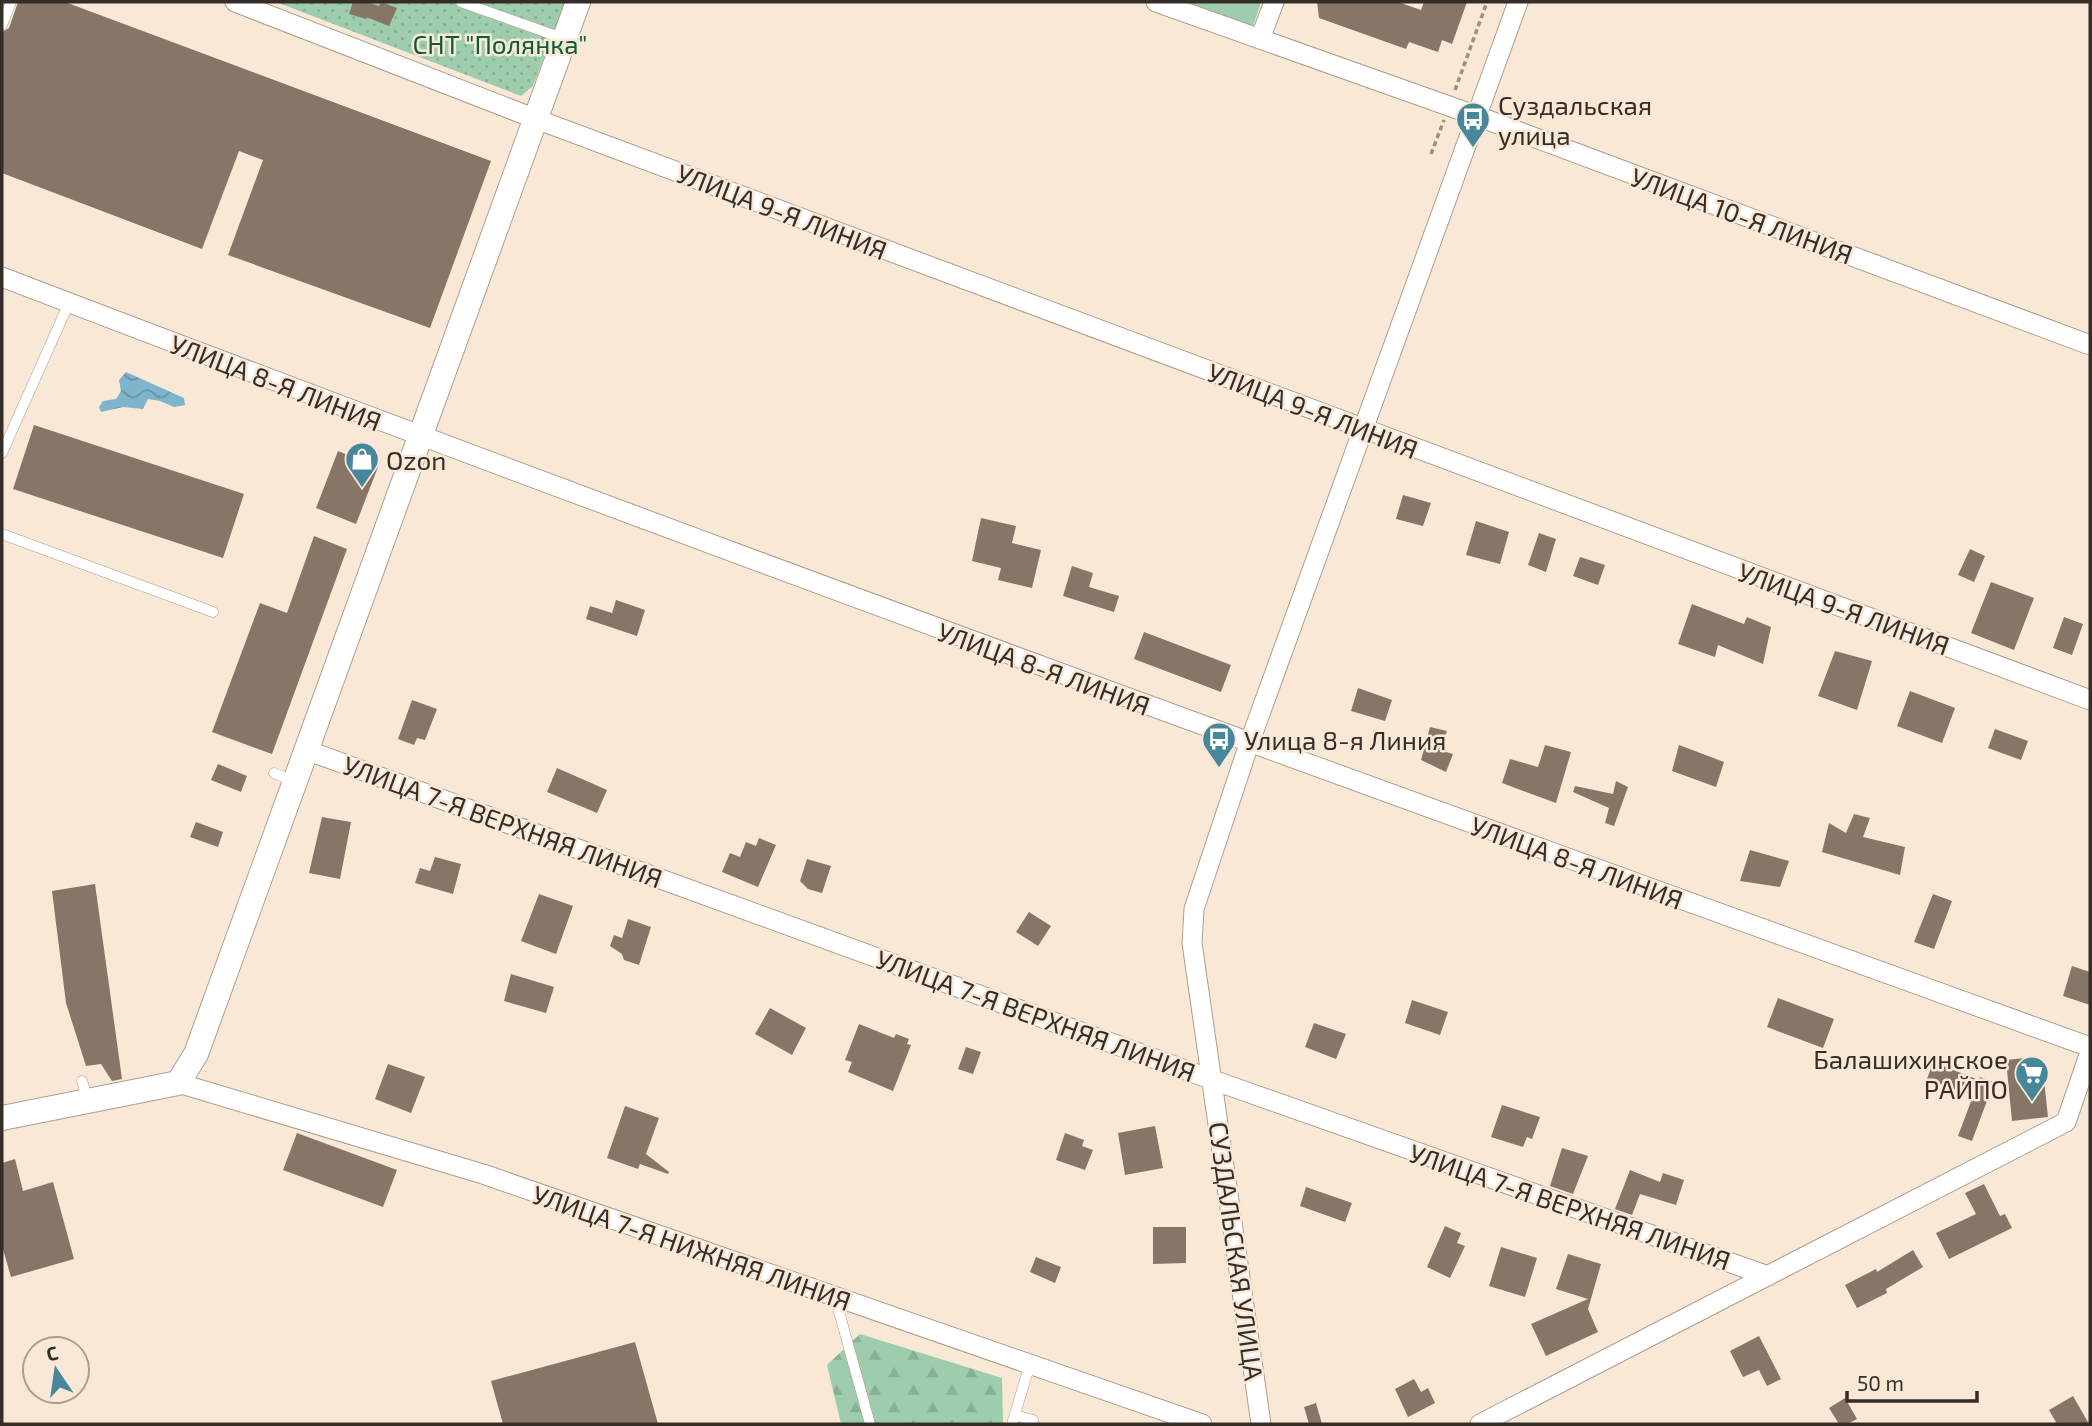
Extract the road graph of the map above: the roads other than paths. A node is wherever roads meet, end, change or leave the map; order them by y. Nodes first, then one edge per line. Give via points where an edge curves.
1 (11, 2) edge
2 (235, 2) edge
3 (461, 2) edge
4 (578, 2) edge
5 (1156, 2) edge
6 (1274, 2) edge
7 (1518, 2) edge
8 (2, 25) edge
9 (565, 39) junction
10 (1260, 39) junction
11 (1477, 116) junction
12 (536, 119) junction
13 (2, 277) edge
14 (69, 303) junction
15 (2090, 345) edge
16 (1365, 430) junction
17 (420, 437) junction
18 (2, 453) edge
19 (2, 534) edge
20 (213, 612) dead end
21 (2090, 700) edge
22 (1249, 744) junction
23 (306, 750) junction
24 (2090, 1049) edge
25 (1213, 1080) junction
26 (178, 1083) junction
27 (2, 1118) edge
28 (1768, 1276) junction
29 (834, 1296) junction
30 (1030, 1364) junction
31 (1014, 1419) edge
32 (1033, 1420) dead end
33 (870, 1424) edge
34 (1202, 1424) edge
35 (1261, 1424) edge
36 (1480, 1424) edge

1 - 8 lane
2 - 12 street, УЛИЦА 9-Я ЛИНИЯ
3 - 9 lane
4 - 9 street
5 - 10 street, УЛИЦА 10-Я ЛИНИЯ
6 - 10 street
7 - 11 street, СУЗДАЛЬСКАЯ УЛИЦА
9 - 12 street
10 - 11 street, УЛИЦА 10-Я ЛИНИЯ
11 - 15 street, УЛИЦА 10-Я ЛИНИЯ
11 - 16 street, СУЗДАЛЬСКАЯ УЛИЦА
12 - 16 street, УЛИЦА 9-Я ЛИНИЯ
12 - 17 street
13 - 14 street, УЛИЦА 8-Я ЛИНИЯ
14 - 17 street, УЛИЦА 8-Я ЛИНИЯ
14 - 18 lane
16 - 21 street, УЛИЦА 9-Я ЛИНИЯ
16 - 22 street, СУЗДАЛЬСКАЯ УЛИЦА
17 - 22 street, УЛИЦА 8-Я ЛИНИЯ
17 - 23 street
19 - 20 lane
22 - 24 street, УЛИЦА 8-Я ЛИНИЯ
22 - 25 street, СУЗДАЛЬСКАЯ УЛИЦА via 1194,909 1192,943
23 - 25 street, УЛИЦА 7-Я ВЕРХНЯЯ ЛИНИЯ
23 - 26 street via 284,777 196,1054
24 - 28 street via 2066,1122
25 - 28 street, УЛИЦА 7-Я ВЕРХНЯЯ ЛИНИЯ
25 - 35 street, СУЗДАЛЬСКАЯ УЛИЦА
26 - 27 street via 85,1090
26 - 29 street, УЛИЦА 7-Я НИЖНЯЯ ЛИНИЯ via 483,1174
28 - 36 street
29 - 30 street, УЛИЦА 7-Я НИЖНЯЯ ЛИНИЯ
29 - 33 lane
30 - 31 lane
30 - 34 street, УЛИЦА 7-Я НИЖНЯЯ ЛИНИЯ
31 - 32 lane

